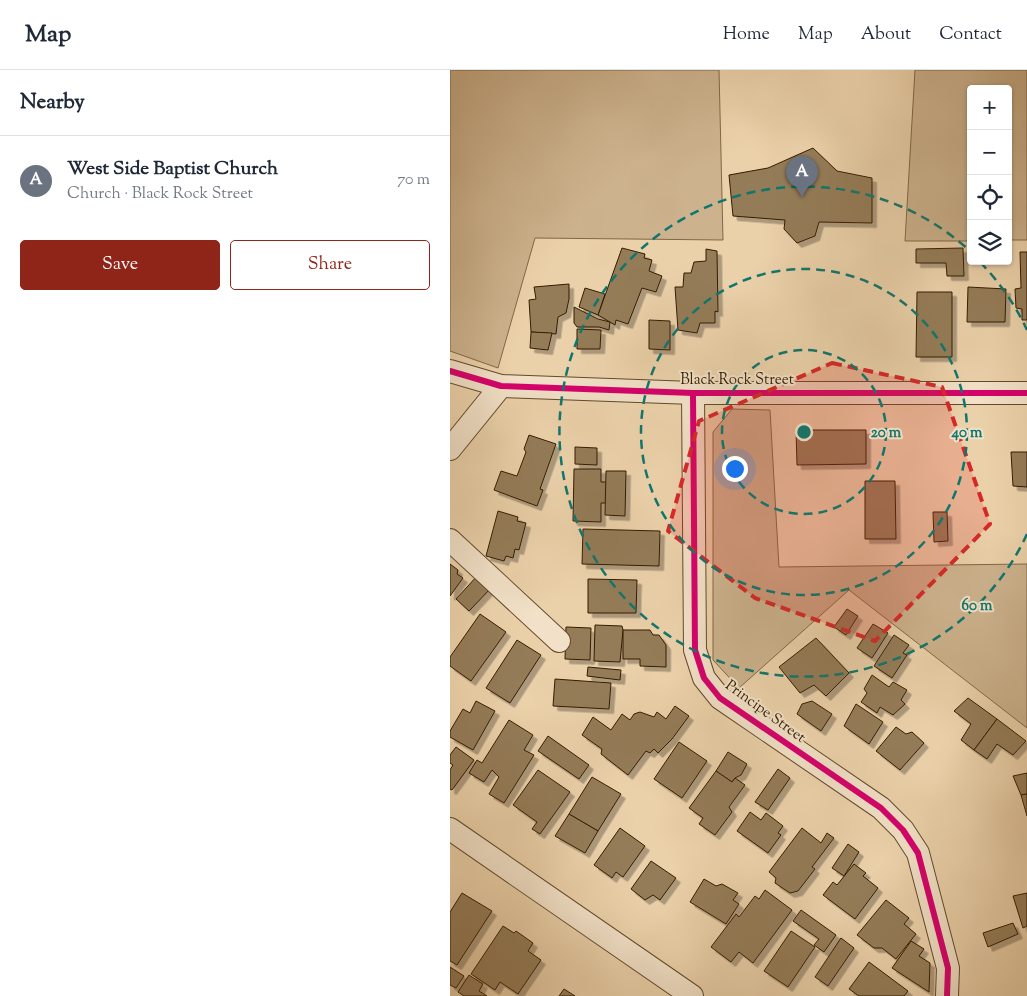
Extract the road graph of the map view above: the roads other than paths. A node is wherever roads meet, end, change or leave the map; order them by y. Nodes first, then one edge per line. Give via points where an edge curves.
1 (450, 371) edge
2 (501, 386) junction
3 (693, 393) junction
4 (1027, 393) edge
5 (450, 449) edge
6 (450, 540) edge
7 (559, 642) dead end
8 (450, 829) edge
9 (692, 996) edge
10 (947, 996) edge

1 - 2 street, Black Rock Street
2 - 3 street, Black Rock Street
2 - 5 street
3 - 4 street, Black Rock Street
3 - 10 street, Principe Street via 695,650 704,678 720,698 881,808 903,830 918,852 948,968
6 - 7 street
8 - 9 street

